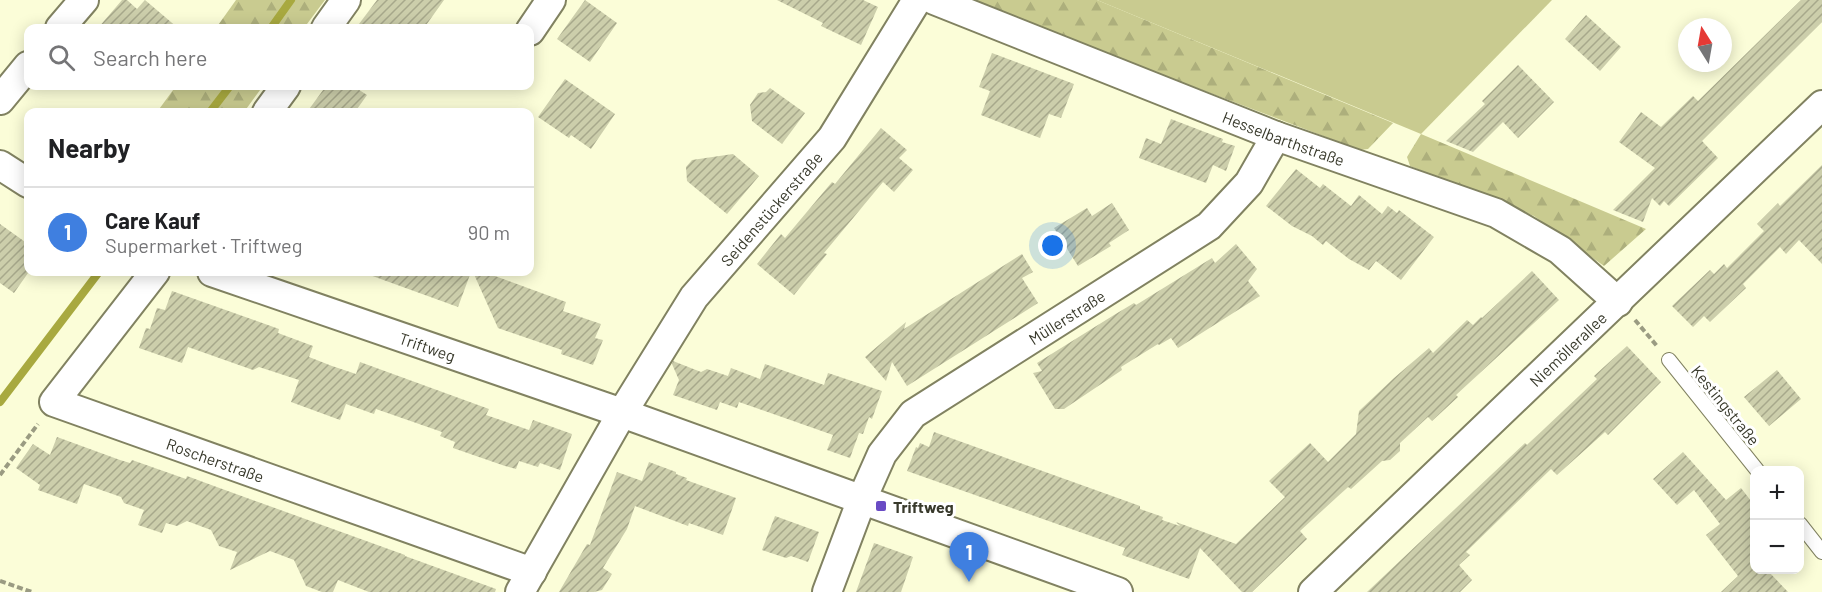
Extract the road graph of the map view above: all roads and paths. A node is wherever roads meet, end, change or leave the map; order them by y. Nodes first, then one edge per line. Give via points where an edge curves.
1 (84, 0) edge
2 (346, 0) edge
3 (551, 0) edge
4 (917, 0) edge
5 (934, 0) edge
6 (63, 24) edge
7 (329, 24) edge
8 (534, 25) edge
9 (24, 71) edge
10 (283, 90) edge
11 (0, 100) edge
12 (1822, 105) edge
13 (270, 108) edge
14 (1276, 136) junction
15 (0, 165) edge
16 (24, 180) edge
17 (152, 276) edge
18 (224, 276) edge
19 (1618, 302) junction
20 (1669, 360) joint
21 (54, 402) junction
22 (622, 413) junction
23 (1753, 466) edge
24 (0, 475) edge
25 (862, 499) junction
26 (1804, 529) edge
27 (1822, 552) edge
28 (0, 581) edge
29 (526, 582) edge
30 (32, 592) edge
31 (827, 592) edge
32 (1118, 592) edge
33 (1313, 592) edge

1 - 6 street
2 - 7 street
3 - 8 street
4 - 22 street, Seidenstückerstraße via 832,138 694,297
5 - 14 street, Hesselbarthstraße
9 - 11 street
10 - 13 street
12 - 19 street, Niemöllerallee
14 - 19 street, Hesselbarthstraße via 1496,213 1560,250
14 - 25 street, Müllerstraße via 1250,183 1209,226 913,414 882,454
15 - 16 street
17 - 21 street
18 - 22 street, Triftweg
19 - 20 path
19 - 33 street, Niemöllerallee
20 - 23 lane, Kestingstraße
21 - 24 path
21 - 29 street, Roscherstraße
22 - 25 street, Triftweg
22 - 29 street, Roscherstraße
25 - 31 street, Müllerstraße
25 - 32 street, Triftweg
26 - 27 lane
28 - 30 path

